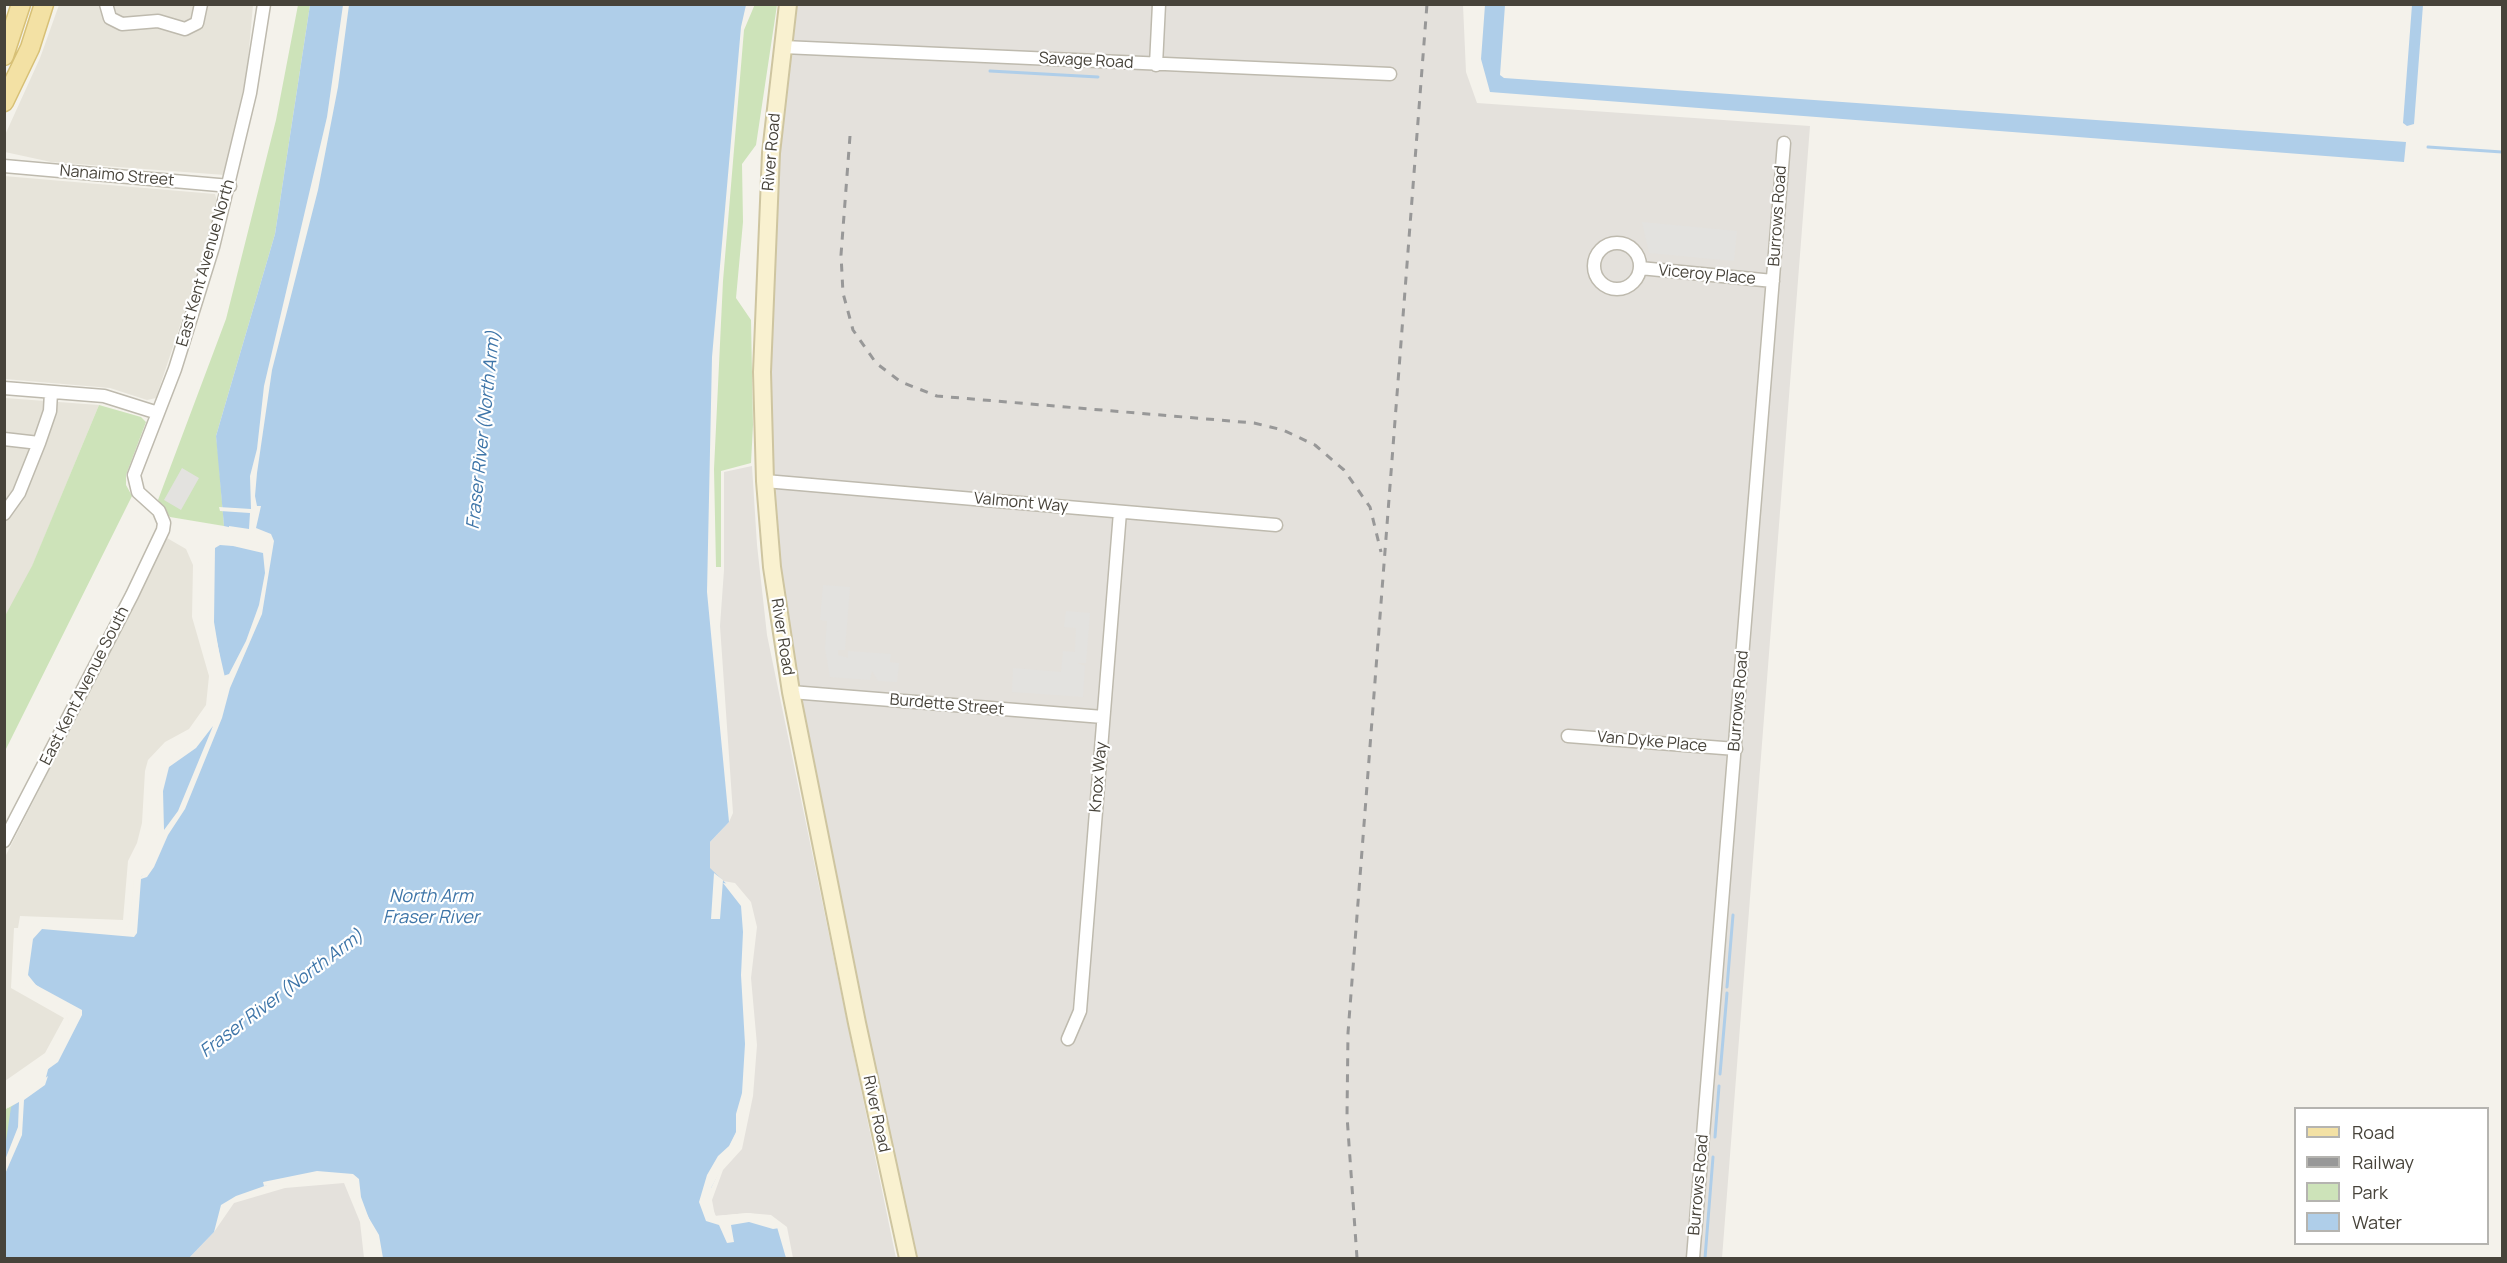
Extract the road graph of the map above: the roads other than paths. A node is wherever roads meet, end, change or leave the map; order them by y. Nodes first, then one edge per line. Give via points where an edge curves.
1 (21, 4) edge
2 (44, 4) edge
3 (106, 4) edge
4 (201, 4) edge
5 (264, 4) edge
6 (788, 4) edge
7 (1158, 4) edge
8 (783, 47) junction
9 (4, 56) edge
10 (1156, 65) junction
11 (1390, 74) dead end
12 (4, 102) edge
13 (1784, 143) dead end
14 (4, 166) edge
15 (230, 186) junction
16 (1640, 268) dead end
17 (1773, 281) junction
18 (4, 388) edge
19 (51, 392) junction
20 (158, 413) junction
21 (4, 439) edge
22 (39, 443) junction
23 (765, 481) junction
24 (1120, 512) junction
25 (4, 514) edge
26 (1276, 525) dead end
27 (163, 530) joint
28 (791, 692) junction
29 (1103, 717) junction
30 (1568, 736) dead end
31 (1736, 749) junction
32 (4, 841) edge
33 (1068, 1039) dead end
34 (908, 1258) edge
35 (1693, 1258) edge

1 - 9 main road
2 - 12 main road via 30,48
3 - 4 street via 110,18 122,24 158,21 185,28 197,23
5 - 15 street, East Kent Avenue North
6 - 8 street, River Road
7 - 10 street
8 - 10 street, Savage Road
8 - 23 street, River Road via 766,213 762,372
10 - 11 street, Savage Road
13 - 17 street, Burrows Road
14 - 15 street, Nanaimo Street
15 - 20 street, East Kent Avenue North via 195,308
16 - 17 street, Viceroy Place
17 - 31 street, Burrows Road
18 - 19 street
19 - 20 street via 104,396
19 - 22 street via 50,411
20 - 27 street, East Kent Avenue North via 134,480 141,496 163,518
21 - 22 street
22 - 25 street via 19,493
23 - 24 street, Valmont Way
23 - 28 street, River Road via 772,567
24 - 26 street, Valmont Way
24 - 29 street, Knox Way
27 - 32 street, East Kent Avenue South
28 - 29 street, Burdette Street
28 - 34 street, River Road via 856,1023
29 - 33 street, Knox Way via 1080,1011
30 - 31 street, Van Dyke Place
31 - 35 street, Burrows Road

